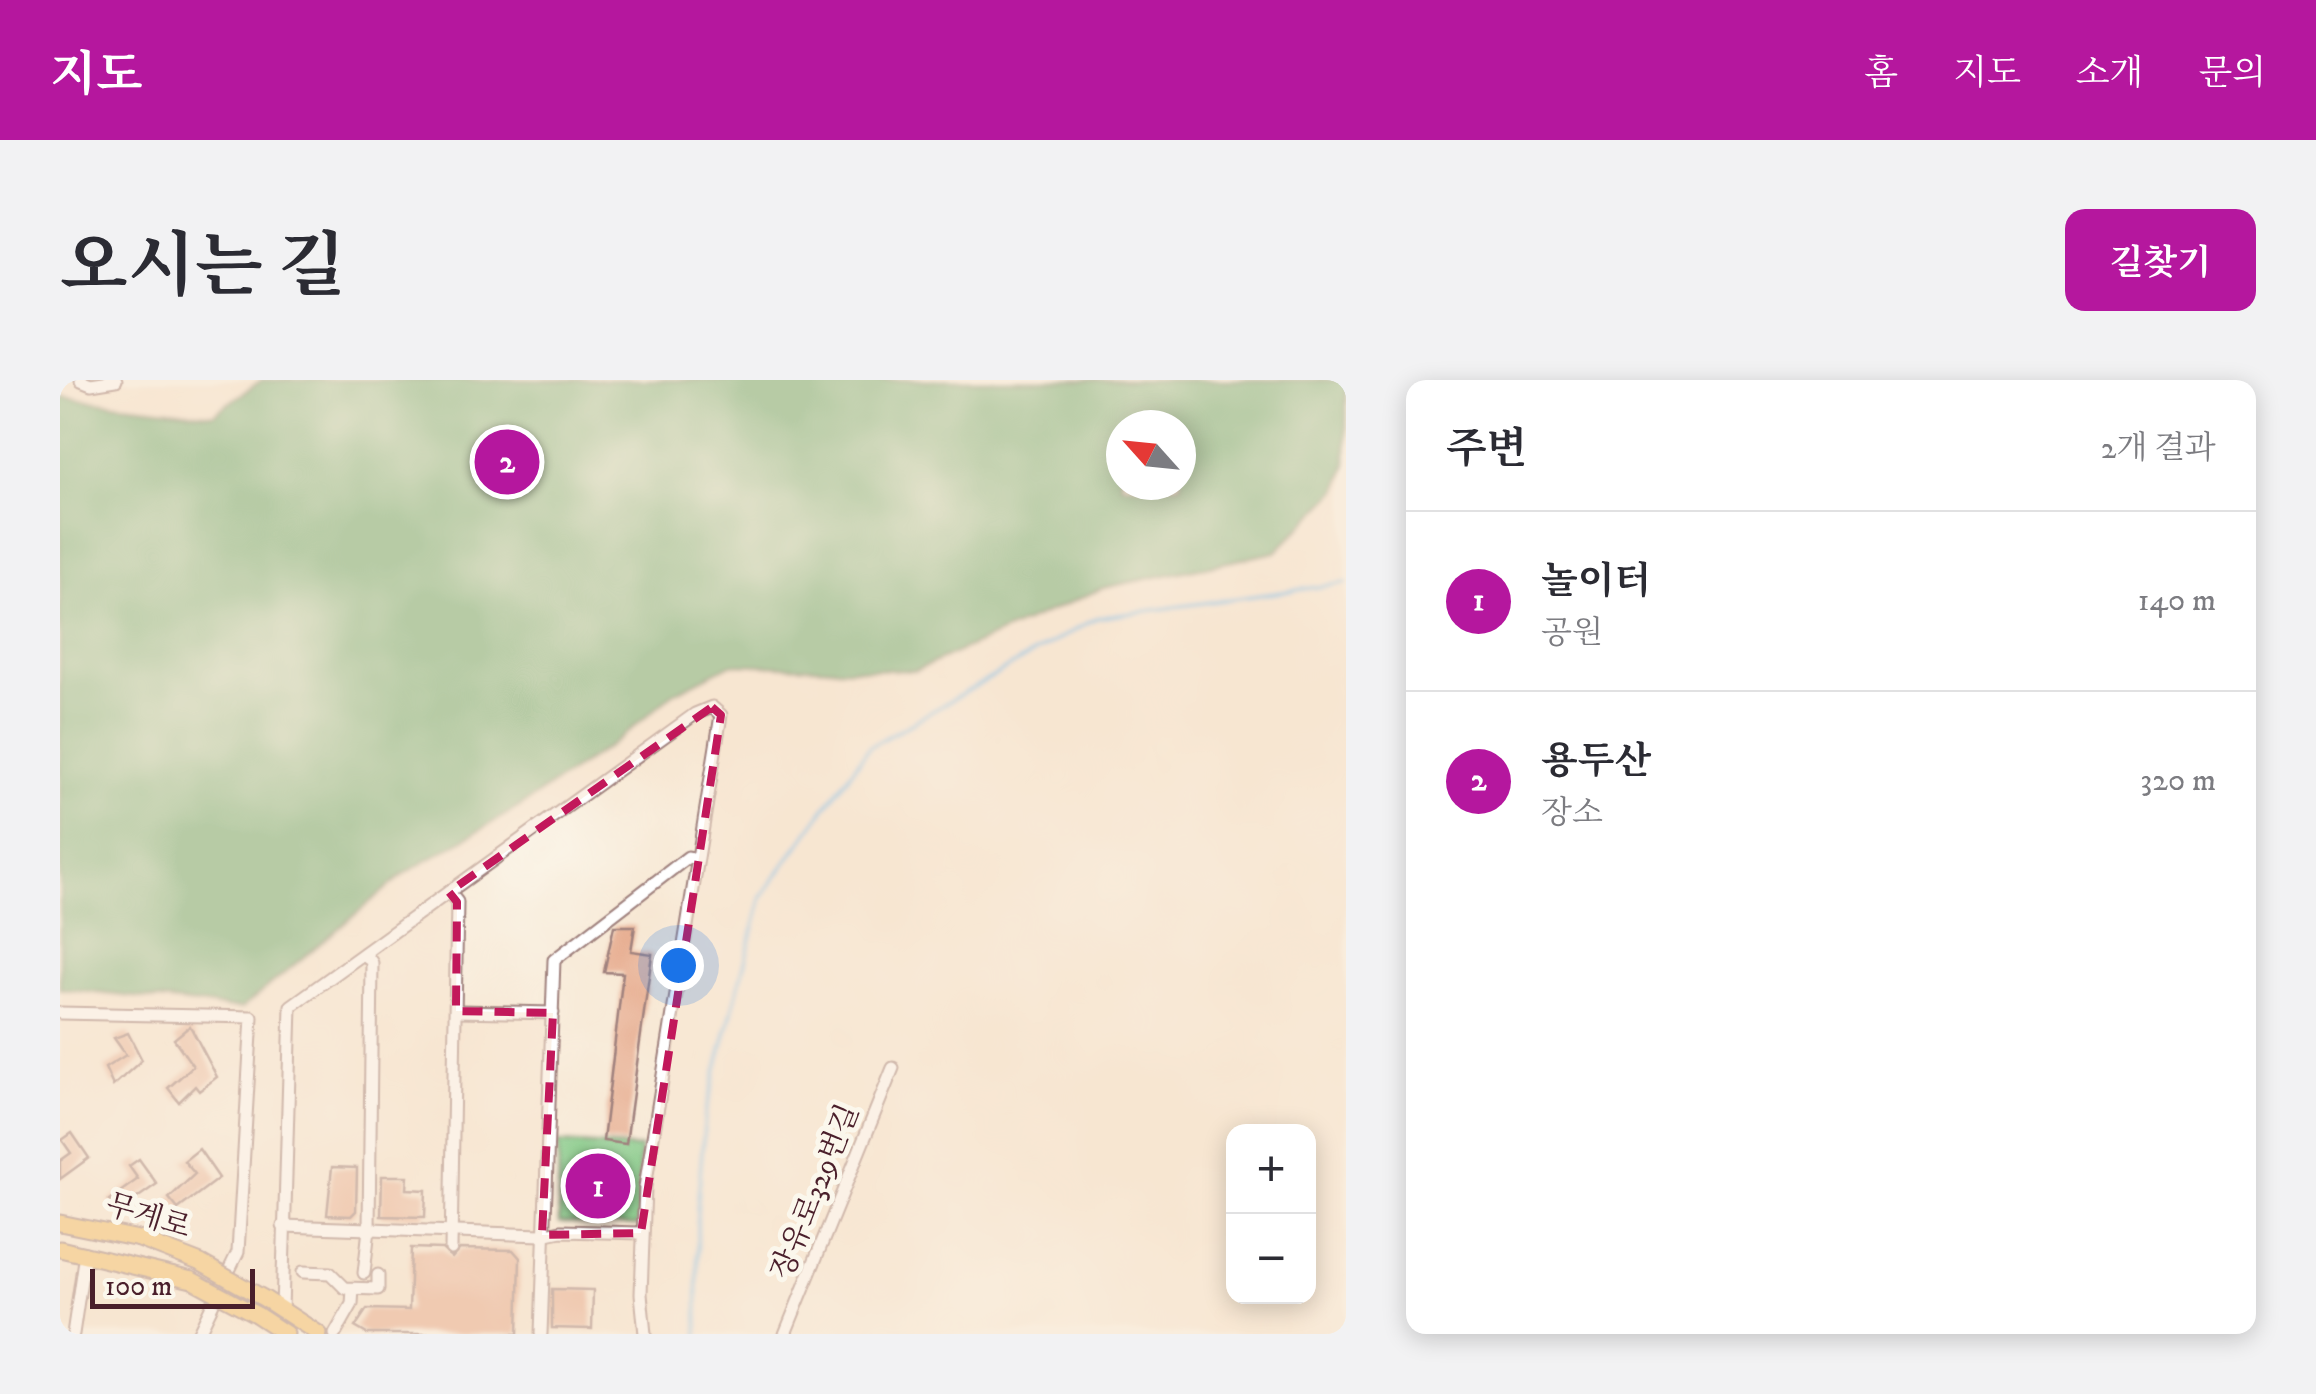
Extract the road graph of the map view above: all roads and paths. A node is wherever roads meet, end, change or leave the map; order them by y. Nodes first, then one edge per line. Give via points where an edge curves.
1 (81, 380) edge
2 (116, 380) edge
3 (697, 859) junction
4 (450, 892) junction
5 (365, 952) junction
6 (456, 1011) junction
7 (60, 1013) edge
8 (553, 1013) junction
9 (893, 1068) dead end
10 (60, 1224) edge
11 (283, 1226) junction
12 (370, 1229) junction
13 (452, 1232) junction
14 (641, 1233) junction
15 (542, 1235) junction
16 (60, 1249) edge
17 (451, 1249) dead end
18 (85, 1253) junction
19 (303, 1272) dead end
20 (364, 1273) dead end
21 (378, 1275) dead end
22 (354, 1289) junction
23 (282, 1310) junction
24 (73, 1334) edge
25 (198, 1334) edge
26 (286, 1334) edge
27 (319, 1334) edge
28 (335, 1334) edge
29 (541, 1334) edge
30 (645, 1334) edge
31 (786, 1334) edge

1 - 2 street
3 - 4 street via 721,715 712,707
3 - 8 street via 688,857 554,960
3 - 14 street
4 - 5 street
4 - 6 street via 457,902
5 - 11 street via 290,1006
5 - 12 street via 372,963
6 - 8 street
6 - 13 street
7 - 25 street via 252,1017 238,1252
8 - 15 street via 548,1216
9 - 31 street, 장유로329번길
10 - 23 main road, 무계로, bridge via 139,1238 201,1263
11 - 12 street
11 - 23 street
12 - 13 street
12 - 20 street
13 - 15 street
13 - 17 street
14 - 15 street
14 - 30 street
15 - 29 street
16 - 18 main road, 무계로
18 - 24 street
18 - 26 main road, 무계로, bridge via 192,1280
19 - 22 street via 330,1273
21 - 22 street via 378,1289
22 - 28 street
23 - 27 main road, 무계로

